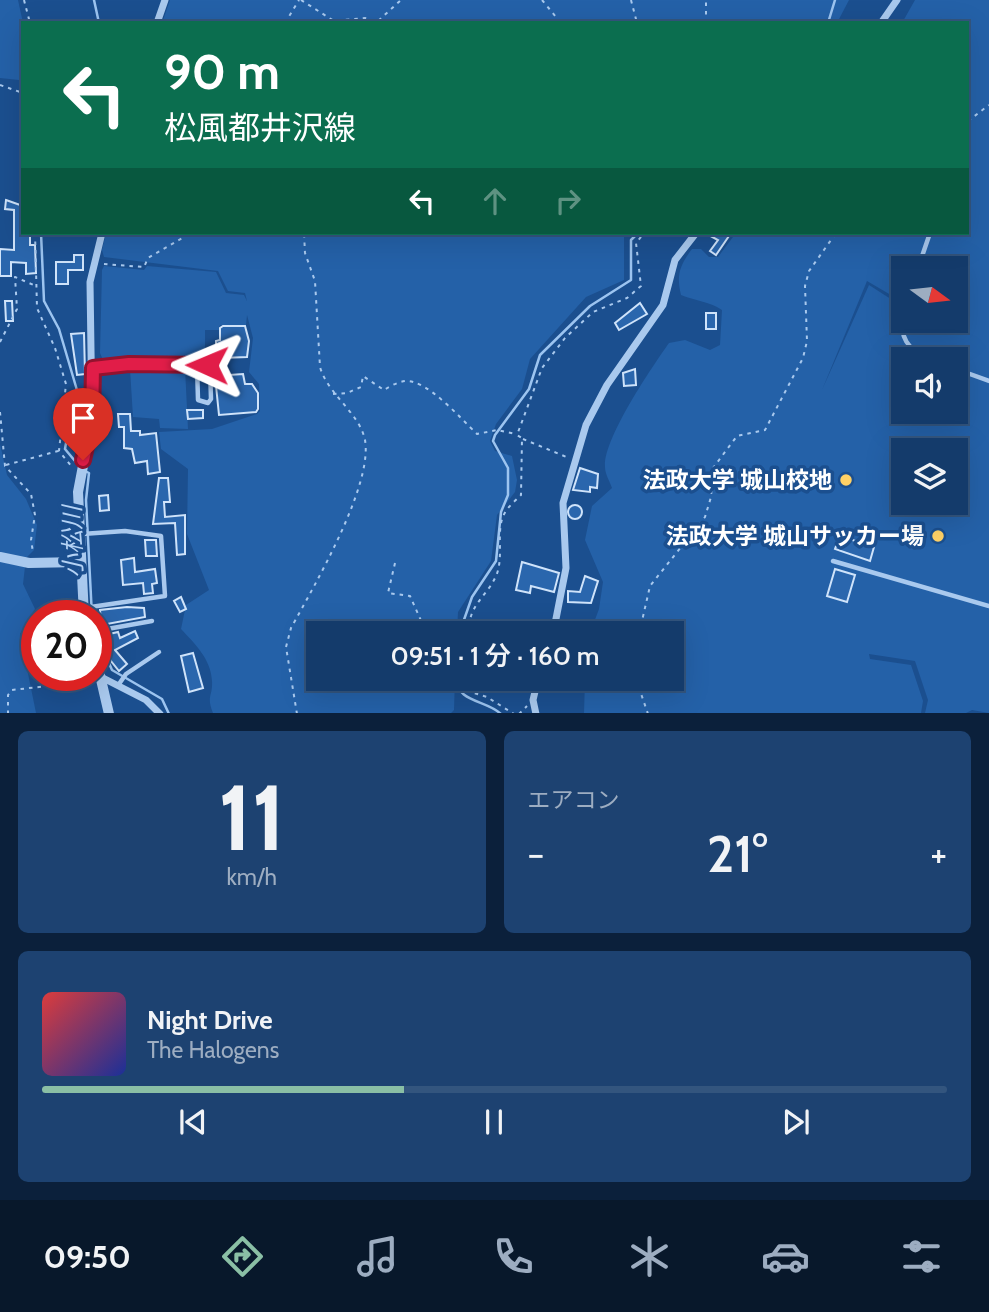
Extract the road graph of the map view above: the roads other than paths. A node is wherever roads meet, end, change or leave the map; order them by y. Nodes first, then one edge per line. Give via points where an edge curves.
1 (165, 0) edge
2 (897, 0) edge
3 (158, 21) edge
4 (881, 21) edge
5 (101, 235) edge
6 (695, 235) edge
7 (929, 235) edge
8 (922, 256) edge
9 (197, 365) junction
10 (93, 368) junction
11 (968, 373) edge
12 (989, 381) edge
13 (92, 419) joint
14 (83, 534) junction
15 (0, 557) edge
16 (833, 561) dead end
17 (80, 562) junction
18 (84, 600) edge
19 (112, 604) edge
20 (989, 606) edge
21 (152, 621) dead end
22 (556, 621) edge
23 (112, 628) edge
24 (159, 652) dead end
25 (112, 680) edge
26 (120, 682) junction
27 (105, 691) edge
28 (535, 691) edge
29 (109, 713) edge
30 (160, 713) edge
31 (536, 713) edge

1 - 3 street
2 - 4 street
5 - 10 street via 92,263 89,330
6 - 22 street via 676,260 663,306 594,406 574,460 563,503 566,568
7 - 8 lane
9 - 9 lane via 198,400 208,403 211,368
9 - 10 lane
10 - 13 street
11 - 12 lane
13 - 14 street via 81,474
14 - 17 street
14 - 19 lane via 147,531 161,536 165,596
15 - 17 street via 29,563
16 - 20 lane
17 - 18 street
21 - 23 lane
24 - 26 lane
25 - 26 street
26 - 30 street
27 - 29 street
28 - 31 street

